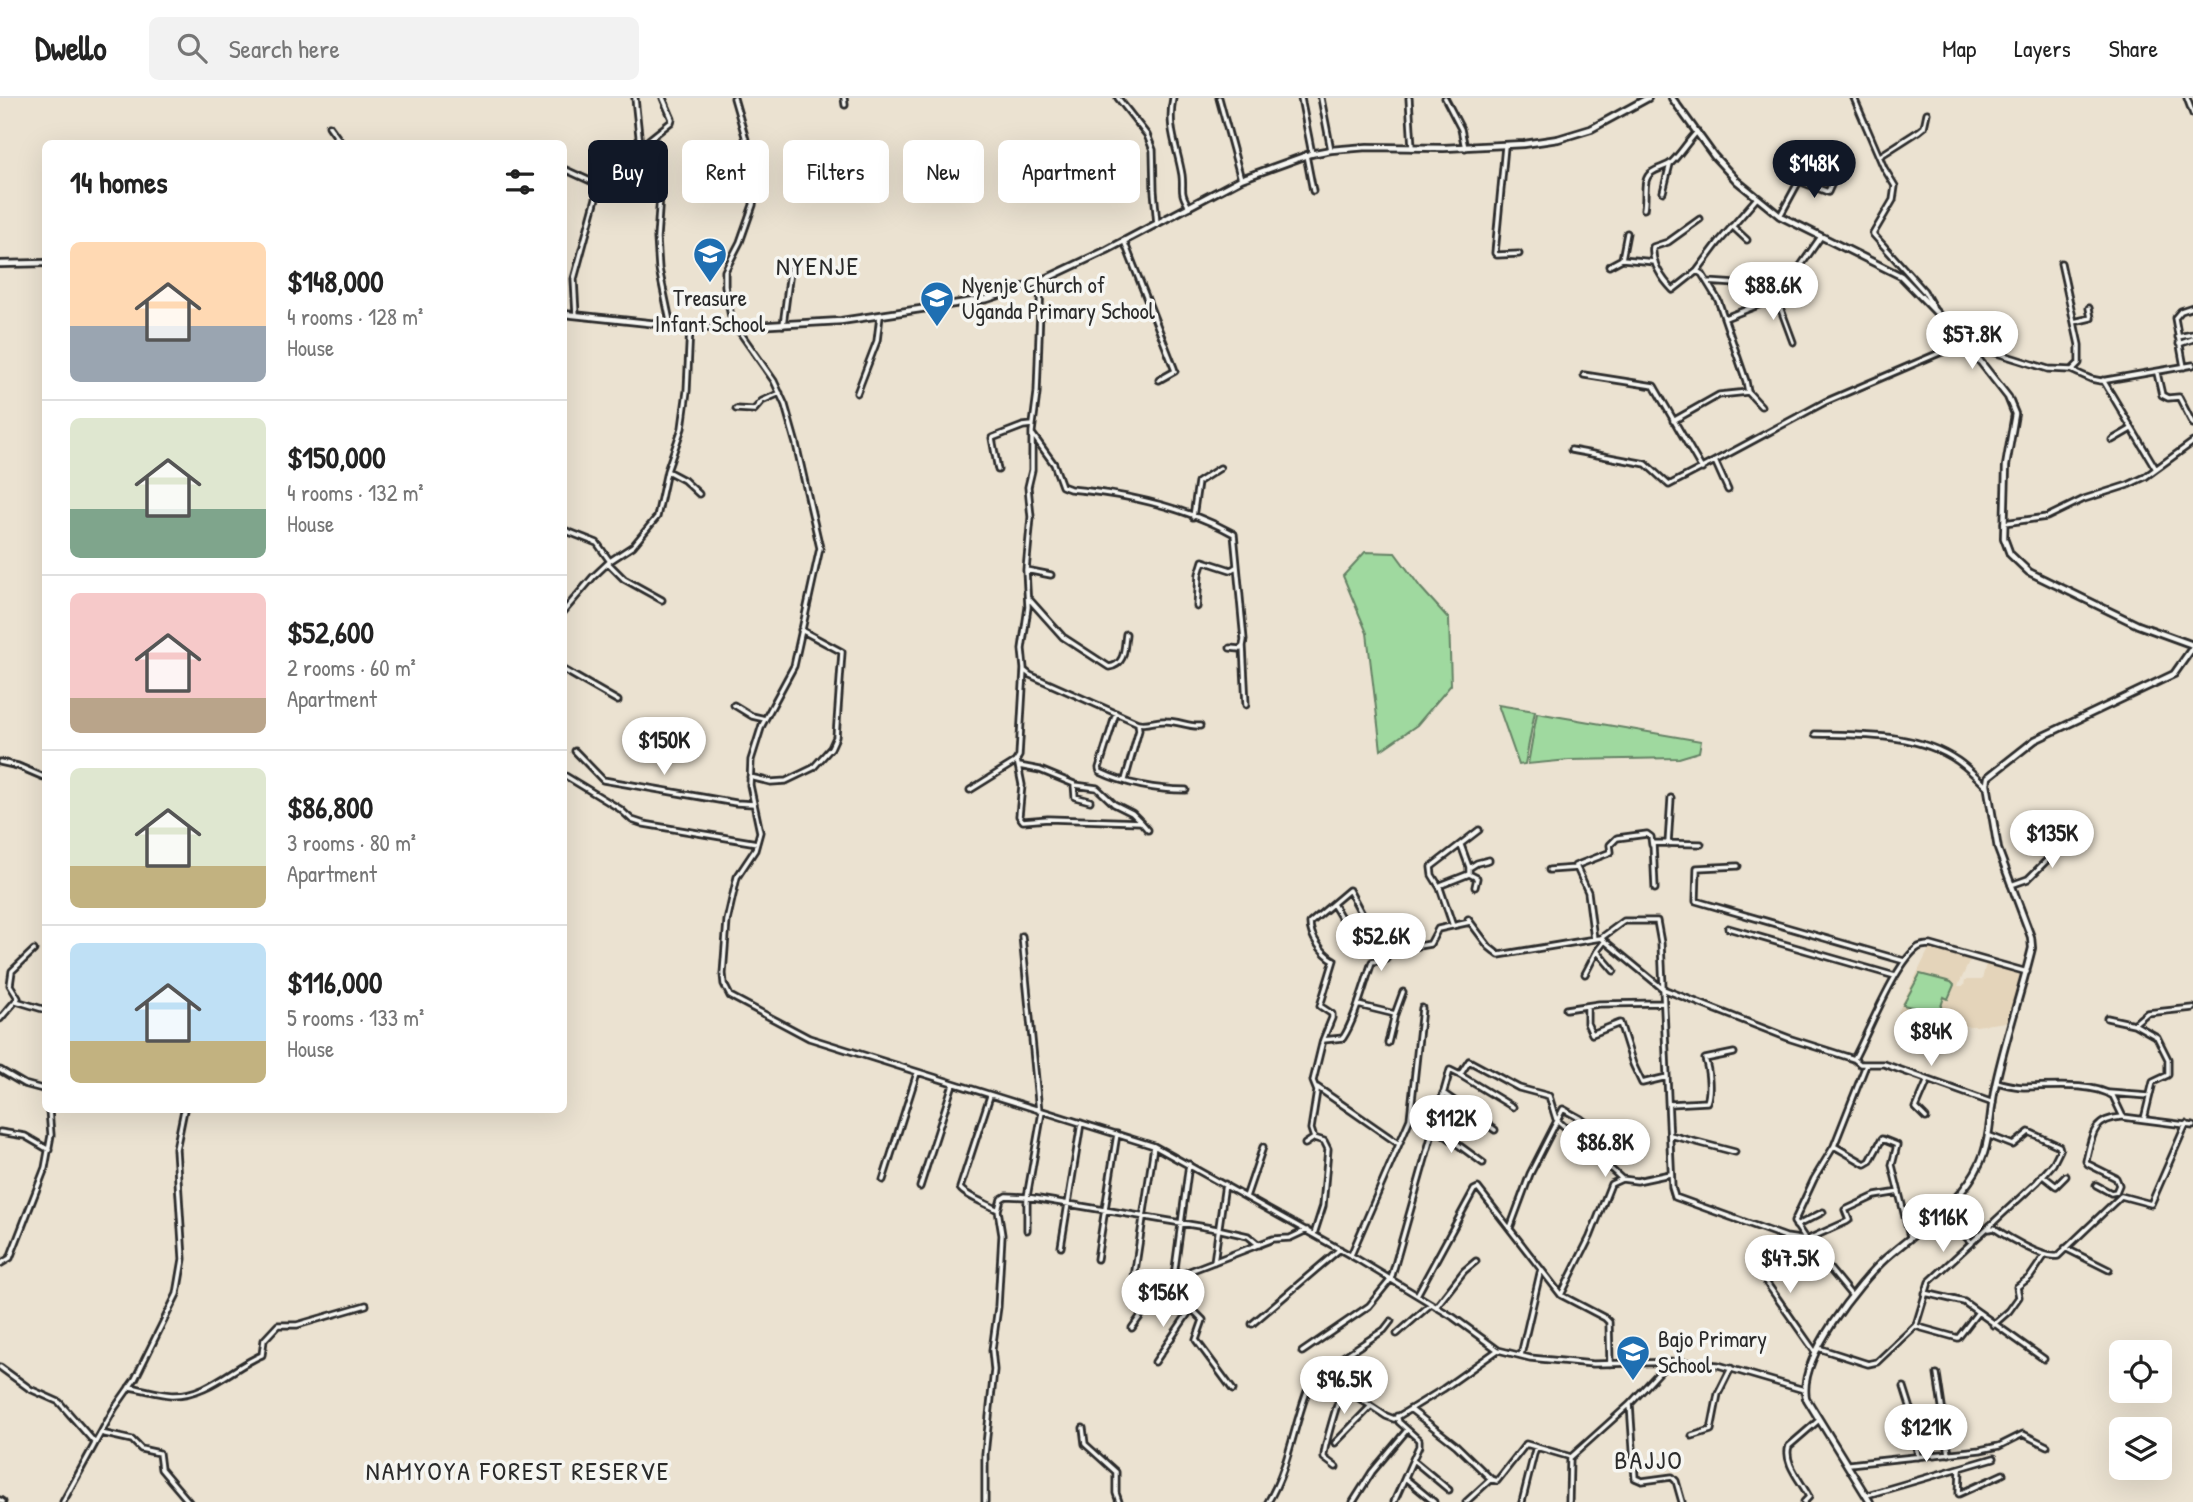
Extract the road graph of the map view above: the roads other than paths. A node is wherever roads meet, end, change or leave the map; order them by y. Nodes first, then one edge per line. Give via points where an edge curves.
1 (635, 98) edge
2 (663, 98) edge
3 (734, 98) edge
4 (844, 98) edge
5 (1118, 98) edge
6 (1173, 98) edge
7 (1219, 98) edge
8 (1301, 98) edge
9 (1321, 98) edge
10 (1409, 98) edge
11 (1445, 98) edge
12 (1648, 98) edge
13 (1672, 98) edge
14 (1854, 98) edge
15 (2187, 98) edge
16 (845, 104) dead end
17 (1927, 113) dead end
18 (2193, 114) edge
19 (329, 126) dead end
20 (1697, 132) junction
21 (339, 140) edge
22 (639, 140) edge
23 (647, 140) edge
24 (1505, 146) junction
25 (1412, 148) junction
26 (1465, 148) junction
27 (1331, 150) junction
28 (1309, 154) junction
29 (1880, 156) junction
30 (1670, 164) junction
31 (567, 170) edge
32 (1241, 179) junction
33 (588, 180) edge
34 (1832, 183) dead end
35 (1313, 191) dead end
36 (1663, 192) dead end
37 (1757, 198) junction
38 (595, 203) edge
39 (659, 203) edge
40 (1189, 207) junction
41 (1644, 209) dead end
42 (1780, 216) junction
43 (1700, 219) dead end
44 (1157, 224) junction
45 (1732, 226) junction
46 (1627, 233) dead end
47 (1820, 238) junction
48 (1747, 240) dead end
49 (1124, 241) junction
50 (1519, 254) dead end
51 (1622, 259) junction
52 (1655, 261) junction
53 (2062, 262) dead end
54 (42, 263) edge
55 (0, 264) edge
56 (791, 264) dead end
57 (1609, 266) dead end
58 (1697, 271) junction
59 (1041, 281) junction
60 (1707, 282) junction
61 (1737, 284) dead end
62 (1776, 296) junction
63 (2193, 307) edge
64 (1933, 308) junction
65 (2089, 309) dead end
66 (567, 314) edge
67 (576, 315) junction
68 (880, 316) junction
69 (1726, 318) junction
70 (2074, 323) junction
71 (783, 325) junction
72 (671, 326) junction
73 (690, 327) junction
74 (735, 327) junction
75 (2178, 337) junction
76 (2193, 337) edge
77 (1793, 342) dead end
78 (1965, 342) junction
79 (2179, 345) junction
80 (1972, 351) junction
81 (2193, 365) edge
82 (2184, 367) junction
83 (2071, 370) junction
84 (2157, 372) junction
85 (1584, 375) dead end
86 (1159, 380) dead end
87 (2103, 380) junction
88 (1748, 392) junction
89 (780, 393) junction
90 (857, 393) dead end
91 (1761, 405) dead end
92 (736, 409) dead end
93 (1674, 421) junction
94 (2193, 424) edge
95 (1032, 425) junction
96 (2131, 429) junction
97 (1032, 433) junction
98 (2112, 440) dead end
99 (2193, 442) edge
100 (1571, 450) dead end
101 (1716, 461) junction
102 (1220, 468) dead end
103 (1702, 469) junction
104 (2156, 469) junction
105 (998, 470) dead end
106 (667, 471) junction
107 (1728, 490) dead end
108 (699, 494) dead end
109 (1193, 517) junction
110 (2004, 523) junction
111 (567, 531) edge
112 (609, 562) junction
113 (1236, 567) junction
114 (1026, 570) junction
115 (1051, 575) dead end
116 (1028, 597) junction
117 (662, 600) dead end
118 (1197, 607) dead end
119 (567, 608) edge
120 (801, 630) junction
121 (1126, 634) dead end
122 (1244, 646) junction
123 (2193, 646) edge
124 (1230, 648) dead end
125 (1024, 669) junction
126 (567, 672) edge
127 (618, 701) dead end
128 (734, 705) dead end
129 (1246, 705) dead end
130 (1116, 713) junction
131 (765, 719) junction
132 (1138, 723) junction
133 (1200, 726) dead end
134 (1815, 734) dead end
135 (575, 751) dead end
136 (1017, 760) junction
137 (0, 762) edge
138 (1019, 766) junction
139 (42, 776) edge
140 (567, 777) edge
141 (750, 777) junction
142 (1125, 780) junction
143 (1075, 785) junction
144 (1988, 788) junction
145 (970, 790) dead end
146 (1186, 790) dead end
147 (1671, 798) dead end
148 (1090, 801) dead end
149 (754, 804) junction
150 (1141, 822) junction
151 (1147, 830) dead end
152 (1479, 830) dead end
153 (2054, 833) dead end
154 (757, 843) junction
155 (1668, 844) junction
156 (1701, 844) dead end
157 (1461, 845) junction
158 (1652, 845) junction
159 (1489, 860) dead end
160 (1575, 866) junction
161 (1738, 866) dead end
162 (1469, 868) junction
163 (1549, 870) dead end
164 (1469, 874) junction
165 (2011, 885) junction
166 (1475, 887) dead end
167 (1440, 888) junction
168 (1655, 890) dead end
169 (1333, 904) junction
170 (1453, 926) junction
171 (1728, 928) dead end
172 (1022, 936) dead end
173 (1354, 939) dead end
174 (1594, 939) junction
175 (1602, 940) junction
176 (34, 950) dead end
177 (1597, 951) junction
178 (1384, 952) junction
179 (1904, 961) junction
180 (1614, 971) dead end
181 (2027, 972) junction
182 (1585, 974) dead end
183 (1895, 976) junction
184 (1662, 989) junction
185 (1403, 992) dead end
186 (16, 1001) junction
187 (1663, 1003) junction
188 (1358, 1005) junction
189 (1587, 1006) junction
190 (2193, 1008) edge
191 (42, 1009) edge
192 (1422, 1009) dead end
193 (1566, 1009) dead end
194 (1395, 1014) junction
195 (2107, 1018) dead end
196 (0, 1019) edge
197 (2134, 1024) junction
198 (1322, 1040) junction
199 (1388, 1043) dead end
200 (1734, 1052) dead end
201 (1854, 1059) junction
202 (1866, 1065) junction
203 (0, 1070) edge
204 (917, 1073) junction
205 (1460, 1074) junction
206 (1667, 1077) junction
207 (1928, 1080) junction
208 (1996, 1082) junction
209 (953, 1084) junction
210 (1315, 1085) junction
211 (42, 1089) edge
212 (1443, 1093) junction
213 (2109, 1093) junction
214 (990, 1096) junction
215 (2148, 1096) junction
216 (1993, 1103) junction
217 (1670, 1104) junction
218 (1513, 1107) dead end
219 (1041, 1111) junction
220 (49, 1113) edge
221 (183, 1113) edge
222 (2123, 1117) junction
223 (1926, 1118) dead end
224 (1556, 1119) junction
225 (2144, 1119) junction
226 (1081, 1123) junction
227 (2186, 1124) junction
228 (2193, 1126) edge
229 (1434, 1127) junction
230 (1495, 1130) dead end
231 (0, 1132) edge
232 (1117, 1134) junction
233 (1600, 1134) dead end
234 (1670, 1135) junction
235 (1990, 1136) junction
236 (1314, 1138) junction
237 (1305, 1144) dead end
238 (1399, 1144) junction
239 (1154, 1146) junction
240 (1834, 1146) junction
241 (1263, 1147) dead end
242 (50, 1150) junction
243 (1735, 1152) dead end
244 (1483, 1163) dead end
245 (1189, 1164) junction
246 (1671, 1173) junction
247 (2042, 1175) junction
248 (2066, 1176) dead end
249 (1622, 1179) junction
250 (883, 1180) dead end
251 (1225, 1184) junction
252 (2096, 1185) dead end
253 (920, 1187) dead end
254 (1899, 1192) junction
255 (1027, 1197) junction
256 (1246, 1197) junction
257 (1066, 1204) junction
258 (998, 1210) junction
259 (1104, 1212) junction
260 (1823, 1212) dead end
261 (1941, 1212) junction
262 (1142, 1217) junction
263 (1180, 1224) junction
264 (1796, 1226) junction
265 (1510, 1228) junction
266 (1217, 1229) junction
267 (1987, 1229) junction
268 (1027, 1230) dead end
269 (1307, 1230) junction
270 (1314, 1234) junction
271 (1786, 1237) junction
272 (1910, 1238) junction
273 (1806, 1240) junction
274 (1972, 1243) junction
275 (1259, 1245) junction
276 (1060, 1247) dead end
277 (2065, 1248) junction
278 (1340, 1249) junction
279 (1351, 1255) junction
280 (2045, 1255) junction
281 (1097, 1259) dead end
282 (1476, 1261) dead end
283 (1214, 1262) junction
284 (0, 1264) edge
285 (1541, 1269) junction
286 (2109, 1270) dead end
287 (1174, 1276) junction
288 (1391, 1279) junction
289 (1166, 1282) junction
290 (1925, 1293) junction
291 (1417, 1295) junction
292 (1561, 1295) junction
293 (1853, 1297) junction
294 (366, 1305) dead end
295 (1434, 1305) junction
296 (1191, 1309) junction
297 (1978, 1312) junction
298 (1391, 1321) dead end
299 (1252, 1324) dead end
300 (1993, 1325) junction
301 (1915, 1326) junction
302 (1132, 1328) dead end
303 (1396, 1334) dead end
304 (1497, 1350) junction
305 (1816, 1350) junction
306 (1301, 1352) dead end
307 (1521, 1355) junction
308 (2044, 1359) dead end
309 (1155, 1362) dead end
310 (1668, 1363) junction
311 (1610, 1364) junction
312 (0, 1367) edge
313 (1731, 1368) junction
314 (1937, 1374) dead end
315 (1324, 1375) junction
316 (128, 1387) junction
317 (1904, 1387) dead end
318 (1345, 1388) junction
319 (1233, 1390) dead end
320 (1804, 1390) junction
321 (1630, 1404) junction
322 (1371, 1406) junction
323 (1410, 1409) junction
324 (1397, 1416) junction
325 (1819, 1420) junction
326 (1083, 1428) dead end
327 (1406, 1430) junction
328 (101, 1433) junction
329 (1692, 1436) dead end
330 (95, 1443) junction
331 (1335, 1443) dead end
332 (1536, 1446) junction
333 (2047, 1446) dead end
334 (1949, 1454) junction
335 (1918, 1457) junction
336 (1570, 1458) junction
337 (1994, 1458) dead end
338 (1413, 1460) junction
339 (1849, 1465) junction
340 (1336, 1467) dead end
341 (1960, 1469) junction
342 (2003, 1475) dead end
343 (1405, 1478) junction
344 (1491, 1479) junction
345 (1449, 1490) dead end
346 (1867, 1494) junction
347 (63, 1502) edge
348 (188, 1502) edge
349 (985, 1502) edge
350 (1119, 1502) edge
351 (1268, 1502) edge
352 (1353, 1502) edge
353 (1394, 1502) edge
354 (1434, 1502) edge
355 (1466, 1502) edge
356 (1522, 1502) edge
357 (1569, 1502) edge
358 (1682, 1502) edge
359 (1804, 1502) edge
360 (1870, 1502) edge

1 - 22 street
2 - 23 street via 673,121
3 - 74 street via 749,150 754,195 740,242 725,271
4 - 16 street
5 - 44 street via 1153,150
6 - 40 street via 1171,128 1181,190
7 - 32 street
8 - 28 street
9 - 27 street
10 - 25 street
11 - 26 street
12 - 24 street via 1576,134
13 - 20 street
14 - 29 street
15 - 18 street
17 - 29 street via 1924,127
19 - 21 street
20 - 30 street
20 - 37 street
24 - 26 street
24 - 50 street via 1495,253
25 - 26 street
25 - 27 street
27 - 28 street
28 - 32 street
28 - 35 street
29 - 64 street via 1895,194 1873,234 1924,291
30 - 36 street
30 - 41 street via 1654,170 1646,180
31 - 33 street
32 - 40 street
34 - 42 street via 1828,192 1799,181
37 - 42 street
37 - 45 street
38 - 67 street via 574,279
39 - 72 street via 659,269
40 - 44 street
42 - 47 street
43 - 52 street via 1653,247
44 - 49 street
45 - 48 street
45 - 58 street
46 - 51 street
47 - 62 street
47 - 64 street via 1900,276
49 - 59 street
49 - 86 street via 1175,371
51 - 52 street
51 - 57 street
52 - 58 street via 1673,290
53 - 70 street
54 - 55 street
56 - 71 street
58 - 60 street
59 - 68 street via 986,299
59 - 95 street
60 - 61 street
60 - 69 street
62 - 69 street
62 - 77 street
63 - 75 street via 2175,318
64 - 78 street
65 - 70 street via 2091,318
66 - 67 street
67 - 72 street
68 - 71 street
68 - 90 street via 877,341
69 - 88 street
70 - 83 street via 2079,360
71 - 74 street
72 - 73 street
73 - 74 street
73 - 106 street via 682,428
74 - 89 street
75 - 76 street
75 - 79 street
76 - 79 street
78 - 80 street
78 - 101 street via 1825,402
79 - 82 street
80 - 83 street via 1984,349 2048,369
80 - 110 street via 2008,397 2015,414 2006,466
81 - 82 street
82 - 84 street
83 - 87 street
84 - 87 street
84 - 94 street via 2162,395 2179,397
85 - 93 street via 1654,386
87 - 96 street
88 - 91 street
88 - 93 street via 1719,395
89 - 92 street via 754,410
89 - 120 street via 819,545
93 - 103 street
95 - 97 street
95 - 105 street via 993,437
96 - 98 street
96 - 104 street
97 - 109 street via 1054,464 1062,486
97 - 114 street
99 - 104 street
100 - 103 street via 1646,464 1670,485
101 - 103 street
101 - 107 street
102 - 109 street via 1198,482
104 - 110 street via 2057,513
106 - 108 street
106 - 112 street via 654,522 633,546
109 - 113 street via 1234,534
110 - 123 street via 2006,548 2029,572
111 - 112 street via 597,543
112 - 117 street via 624,579
112 - 119 street
113 - 118 street via 1231,570 1201,563
113 - 122 street
114 - 115 street
114 - 116 street
116 - 121 street via 1063,637 1109,667 1123,660
116 - 125 street
120 - 131 street via 794,666
120 - 141 street via 842,652 834,741 818,764 804,774 771,782
122 - 124 street
122 - 129 street
123 - 144 street via 2174,674 2023,748 1990,775
125 - 130 street via 1030,676
125 - 136 street
126 - 127 street
128 - 131 street
130 - 132 street
130 - 142 street via 1099,768
131 - 141 street
132 - 133 street via 1162,720
132 - 142 street
134 - 144 street via 1878,736 1922,744 1960,762
135 - 149 street via 603,780
136 - 138 street
136 - 145 street
137 - 139 street
138 - 143 street
138 - 150 street via 1019,816 1023,821
140 - 154 street via 632,820
141 - 149 street
142 - 146 street
143 - 148 street via 1075,797
143 - 150 street via 1097,788
144 - 165 street via 1997,849
147 - 155 street
149 - 154 street via 760,832
150 - 151 street
152 - 157 street
153 - 165 street via 2055,852 2028,879
154 - 204 street via 734,885 723,957 726,991 802,1035
155 - 156 street
155 - 158 street
157 - 162 street
157 - 167 street via 1431,867
158 - 160 street via 1647,834 1617,838 1610,845 1611,852
158 - 168 street
159 - 162 street
160 - 163 street
160 - 174 street via 1588,892
161 - 179 street via 1698,868 1696,901
162 - 164 street
164 - 166 street via 1477,878
164 - 167 street
165 - 181 street via 2032,943
167 - 170 street
169 - 173 street
169 - 178 street via 1349,890
169 - 198 street via 1309,927 1325,956 1334,960 1320,1006 1332,1014
170 - 174 street via 1469,921 1499,955
170 - 178 street via 1438,929 1430,944
171 - 183 street
172 - 219 street
174 - 175 street
175 - 177 street
175 - 184 street
175 - 184 street via 1624,921 1657,921
176 - 186 street via 12,971 10,985
177 - 180 street
177 - 182 street
178 - 188 street via 1386,958 1372,962
179 - 181 street via 1920,946 1931,945
179 - 183 street
181 - 208 street
183 - 201 street
184 - 187 street
184 - 201 street
185 - 194 street
186 - 191 street
186 - 196 street
187 - 189 street
187 - 206 street
188 - 194 street
188 - 198 street via 1343,1038
189 - 193 street
189 - 206 street via 1591,1033 1617,1023 1621,1026 1642,1083
190 - 197 street via 2147,1013
192 - 238 street via 1410,1119
194 - 199 street
195 - 197 street
197 - 215 street via 2157,1037 2168,1059 2167,1077 2153,1082
198 - 210 street
200 - 217 street via 1706,1058 1707,1102
201 - 202 street
202 - 207 street via 1880,1063
202 - 240 street
203 - 211 street
204 - 209 street
204 - 250 street
205 - 212 street via 1450,1070
205 - 218 street
205 - 224 street via 1469,1061 1518,1088 1549,1096
206 - 217 street
207 - 216 street
207 - 223 street via 1916,1108
208 - 213 street
208 - 216 street
209 - 214 street
209 - 253 street
210 - 236 street
210 - 238 street
212 - 229 street
212 - 230 street
213 - 215 street
213 - 222 street
214 - 219 street
214 - 258 street via 960,1188
215 - 225 street
216 - 235 street
217 - 234 street
219 - 226 street
219 - 255 street
220 - 242 street
221 - 316 street via 176,1149 183,1259 180,1283 169,1313
222 - 225 street
222 - 252 street via 2106,1119 2094,1131 2086,1163 2119,1181 2113,1193
224 - 233 street via 1564,1109
224 - 249 street
224 - 265 street
225 - 227 street
226 - 232 street
226 - 257 street
227 - 228 street
227 - 277 street via 2151,1204 2121,1196
229 - 244 street
229 - 288 street
231 - 242 street via 25,1136
232 - 239 street
232 - 259 street
234 - 243 street
234 - 246 street
235 - 247 street via 2013,1145 2029,1132 2059,1146 2057,1158
235 - 261 street via 1976,1173
236 - 237 street
236 - 270 street via 1324,1141 1328,1149 1323,1206
238 - 279 street
239 - 245 street
239 - 262 street
240 - 254 street via 1865,1164 1882,1139 1897,1145 1892,1165
240 - 264 street via 1796,1216
241 - 256 street
242 - 284 street via 10,1258
245 - 251 street
245 - 263 street
246 - 249 street via 1637,1181
246 - 271 street via 1675,1197
247 - 248 street via 2056,1186
247 - 267 street
249 - 292 street via 1611,1184
251 - 256 street
251 - 266 street
254 - 272 street
254 - 273 street via 1875,1196 1845,1210 1849,1220
255 - 257 street
255 - 258 street via 1003,1198
255 - 268 street
256 - 269 street
257 - 259 street
257 - 276 street
258 - 349 street via 1001,1247
259 - 262 street
259 - 281 street
260 - 264 street
261 - 272 street
261 - 274 street
262 - 263 street
262 - 289 street via 1134,1287
263 - 266 street
263 - 287 street
264 - 273 street
265 - 285 street
265 - 291 street via 1475,1188
266 - 275 street via 1248,1236
266 - 283 street
267 - 274 street
267 - 280 street via 1994,1228
269 - 270 street
269 - 275 street
270 - 278 street
271 - 273 street
271 - 305 street via 1770,1262 1766,1283
272 - 293 street via 1879,1265
273 - 293 street
274 - 290 street via 1929,1282
275 - 283 street
277 - 280 street via 2056,1257
277 - 286 street
278 - 279 street
278 - 299 street
279 - 288 street
280 - 300 street via 2017,1287 2019,1297 2009,1311
282 - 295 street
283 - 287 street
285 - 292 street
285 - 307 street
287 - 289 street
288 - 291 street
288 - 306 street via 1370,1306
289 - 296 street
289 - 302 street
290 - 297 street via 1964,1301
290 - 301 street
291 - 295 street
292 - 311 street via 1609,1322
293 - 305 street
294 - 316 street via 274,1327 264,1339 262,1355 204,1388 173,1395
295 - 303 street
295 - 304 street
296 - 309 street
296 - 319 street via 1203,1322 1198,1344
297 - 300 street
297 - 301 street via 1958,1338
298 - 315 street
300 - 308 street
301 - 305 street via 1874,1364
304 - 307 street
304 - 323 street
305 - 320 street
307 - 311 street
310 - 311 street
310 - 313 street
310 - 321 street
312 - 330 street via 30,1389 59,1402
313 - 320 street
313 - 329 street via 1718,1394 1711,1430
314 - 334 street
315 - 318 street
315 - 351 street via 1317,1371 1312,1378 1287,1461
316 - 328 street
317 - 335 street
318 - 322 street
318 - 340 street via 1324,1452 1324,1458
320 - 325 street
321 - 336 street
321 - 358 street via 1635,1478 1672,1477
322 - 324 street via 1391,1419
322 - 331 street
323 - 324 street
323 - 344 street
324 - 327 street
325 - 339 street
325 - 359 street via 1787,1452 1809,1496
326 - 350 street via 1086,1444 1116,1472
327 - 338 street via 1419,1440
327 - 352 street
328 - 330 street
328 - 348 street via 159,1453 161,1469
330 - 347 street
332 - 336 street
332 - 344 street via 1526,1444 1500,1480
332 - 356 street
333 - 334 street via 2023,1434 1992,1448
334 - 335 street
335 - 339 street
336 - 357 street
337 - 341 street
338 - 343 street
338 - 345 street
339 - 346 street
341 - 342 street via 1959,1494
341 - 346 street
343 - 353 street
343 - 354 street
344 - 355 street
346 - 360 street

